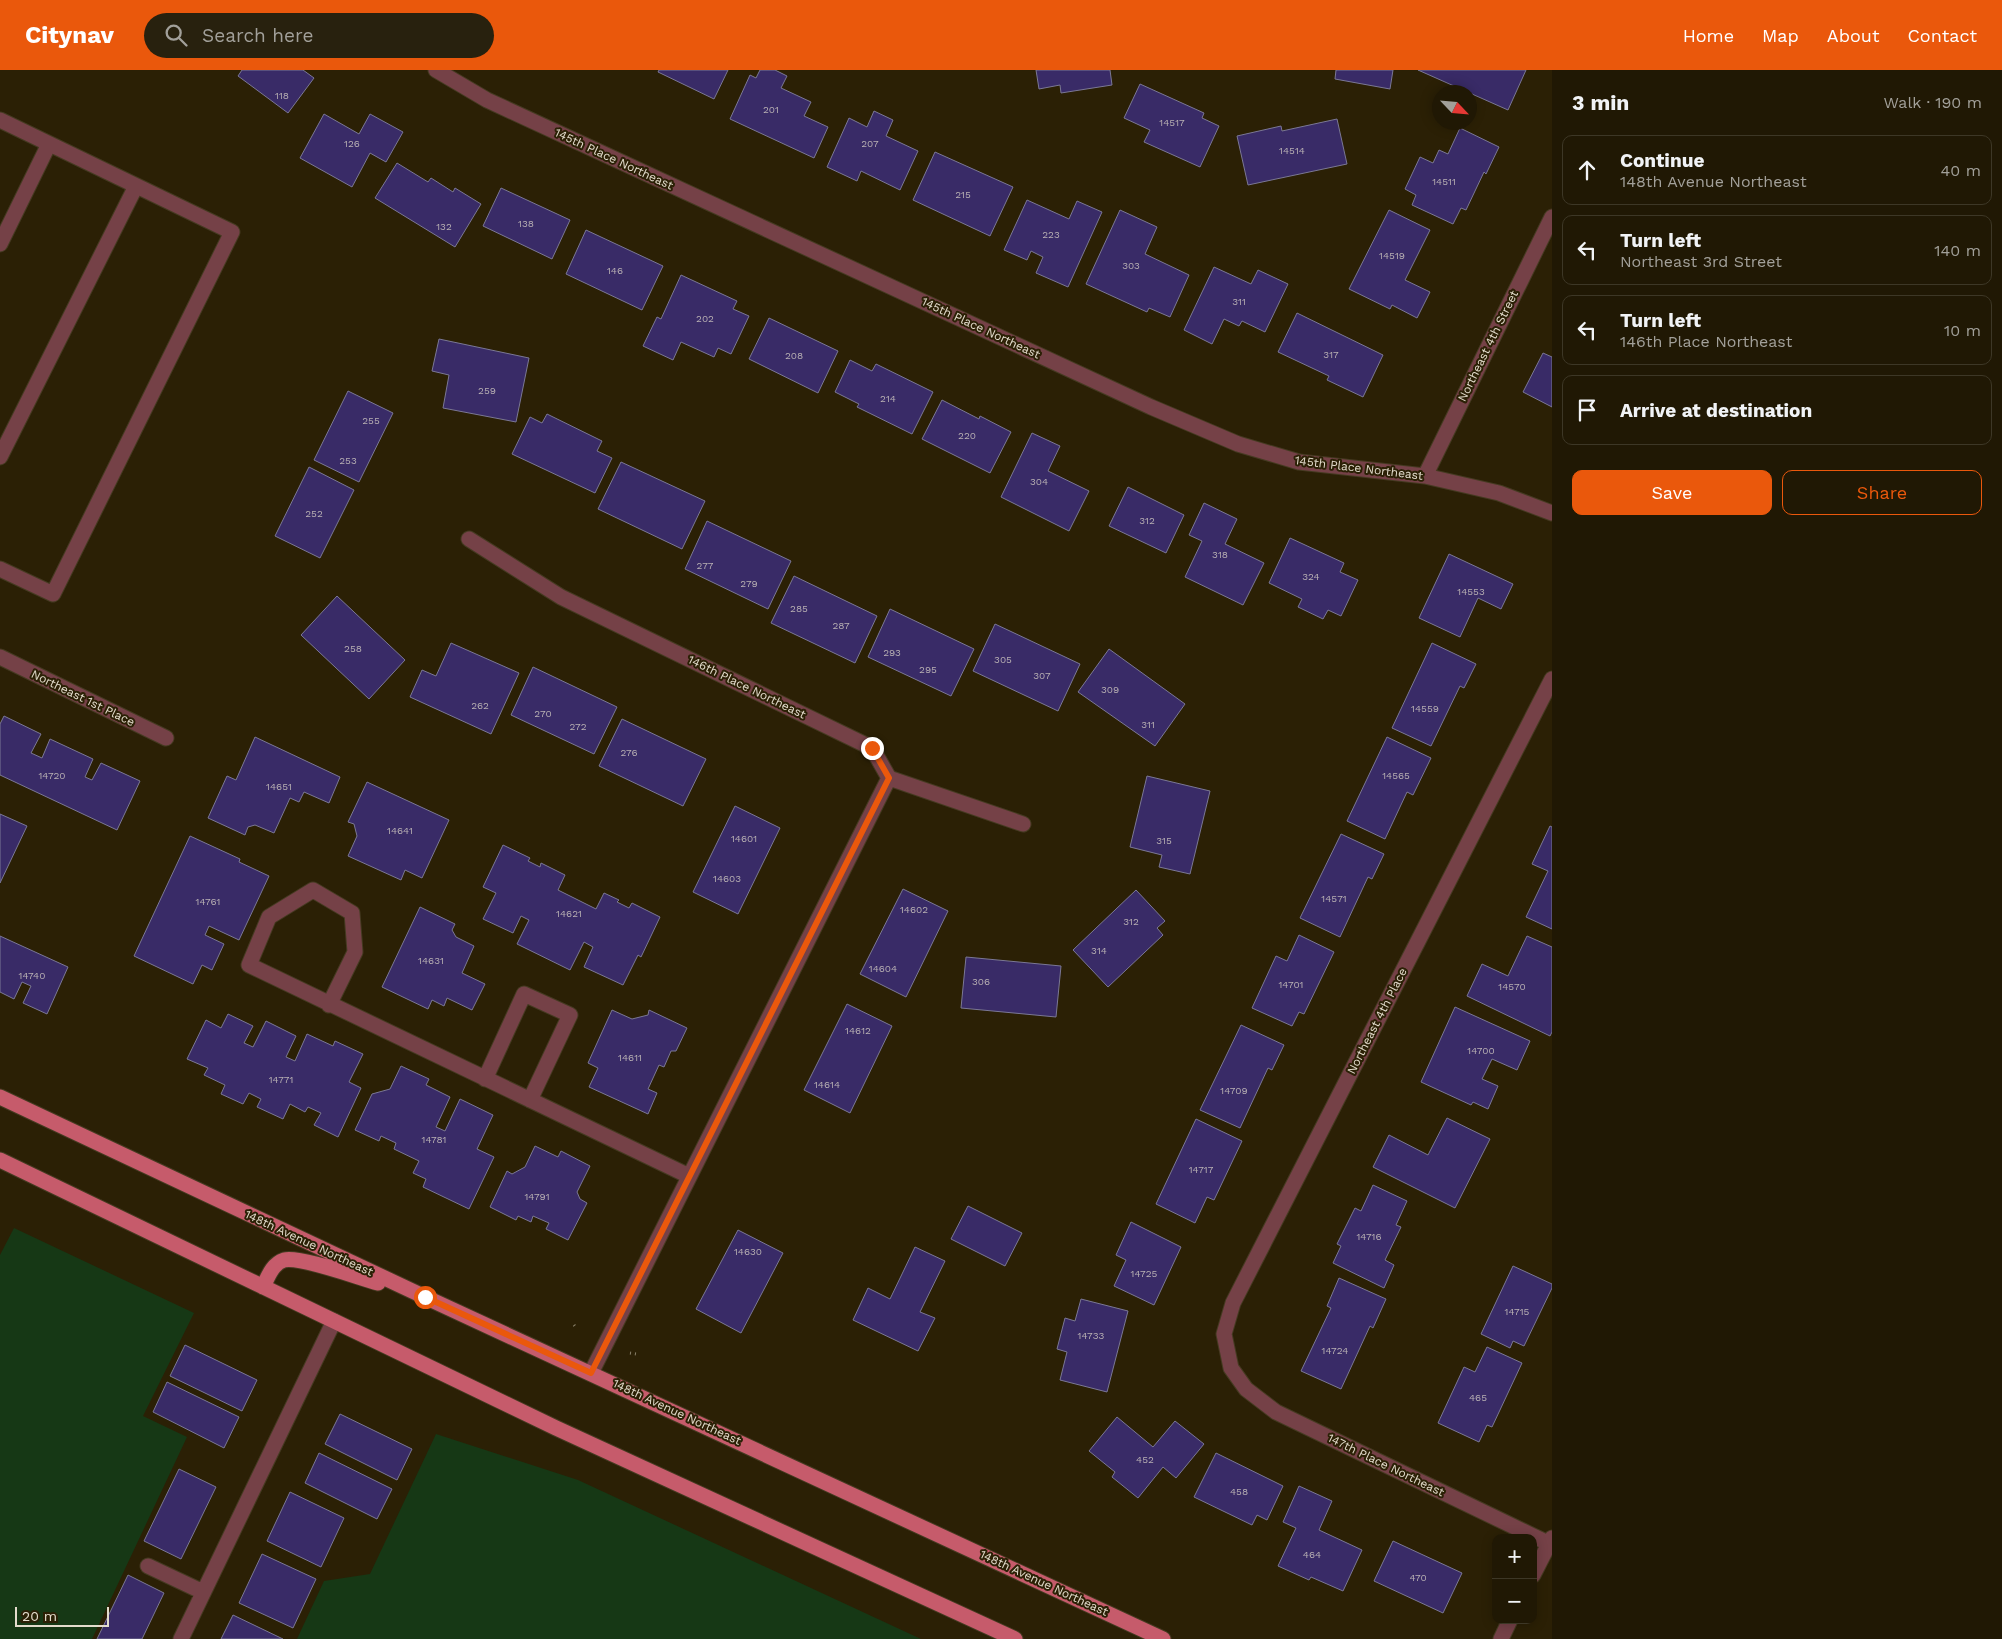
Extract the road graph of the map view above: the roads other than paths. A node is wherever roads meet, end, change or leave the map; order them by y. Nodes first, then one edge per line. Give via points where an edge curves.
1 (436, 70) edge
2 (0, 120) edge
3 (49, 144) junction
4 (136, 186) junction
5 (1552, 217) edge
6 (0, 244) edge
7 (0, 457) edge
8 (1425, 476) junction
9 (1552, 513) edge
10 (469, 539) dead end
11 (0, 569) edge
12 (0, 657) edge
13 (1552, 679) edge
14 (166, 738) dead end
15 (889, 778) junction
16 (1022, 824) dead end
17 (329, 1005) junction
18 (484, 1079) junction
19 (0, 1096) edge
20 (530, 1100) junction
21 (0, 1160) edge
22 (689, 1176) junction
23 (263, 1286) junction
24 (425, 1297) junction
25 (334, 1321) junction
26 (1232, 1368) joint
27 (591, 1373) junction
28 (1551, 1542) edge
29 (148, 1566) dead end
30 (1537, 1568) edge
31 (203, 1592) junction
32 (1508, 1624) edge
33 (181, 1639) edge
34 (1015, 1639) edge
35 (1163, 1639) edge
36 (1501, 1639) edge

1 - 8 street, 145th Place Northeast via 505,108 1238,444 1299,462
2 - 3 street
3 - 4 street
3 - 6 street
4 - 7 street
4 - 11 street via 232,232 53,594
5 - 8 street, Northeast 4th Street
8 - 9 street, 145th Place Northeast via 1499,493
10 - 15 street, 146th Place Northeast via 561,597 872,748
12 - 14 street, Northeast 1st Place
13 - 26 street, Northeast 4th Place via 1233,1303 1224,1334
15 - 16 street
15 - 22 street
17 - 17 street via 249,966 268,917 313,890 352,913 355,952
17 - 18 street
18 - 20 street
18 - 20 street via 524,994 570,1015
19 - 24 main road, 148th Avenue Northeast
20 - 22 street
21 - 23 main road
22 - 27 street
23 - 24 main road via 271,1269 284,1260 299,1260
23 - 25 main road
24 - 27 main road, 148th Avenue Northeast
25 - 31 street
25 - 34 main road via 556,1428
26 - 28 street, 147th Place Northeast via 1246,1389 1276,1412
27 - 35 main road, 148th Avenue Northeast
28 - 30 street
29 - 31 street
31 - 33 street
32 - 36 street

